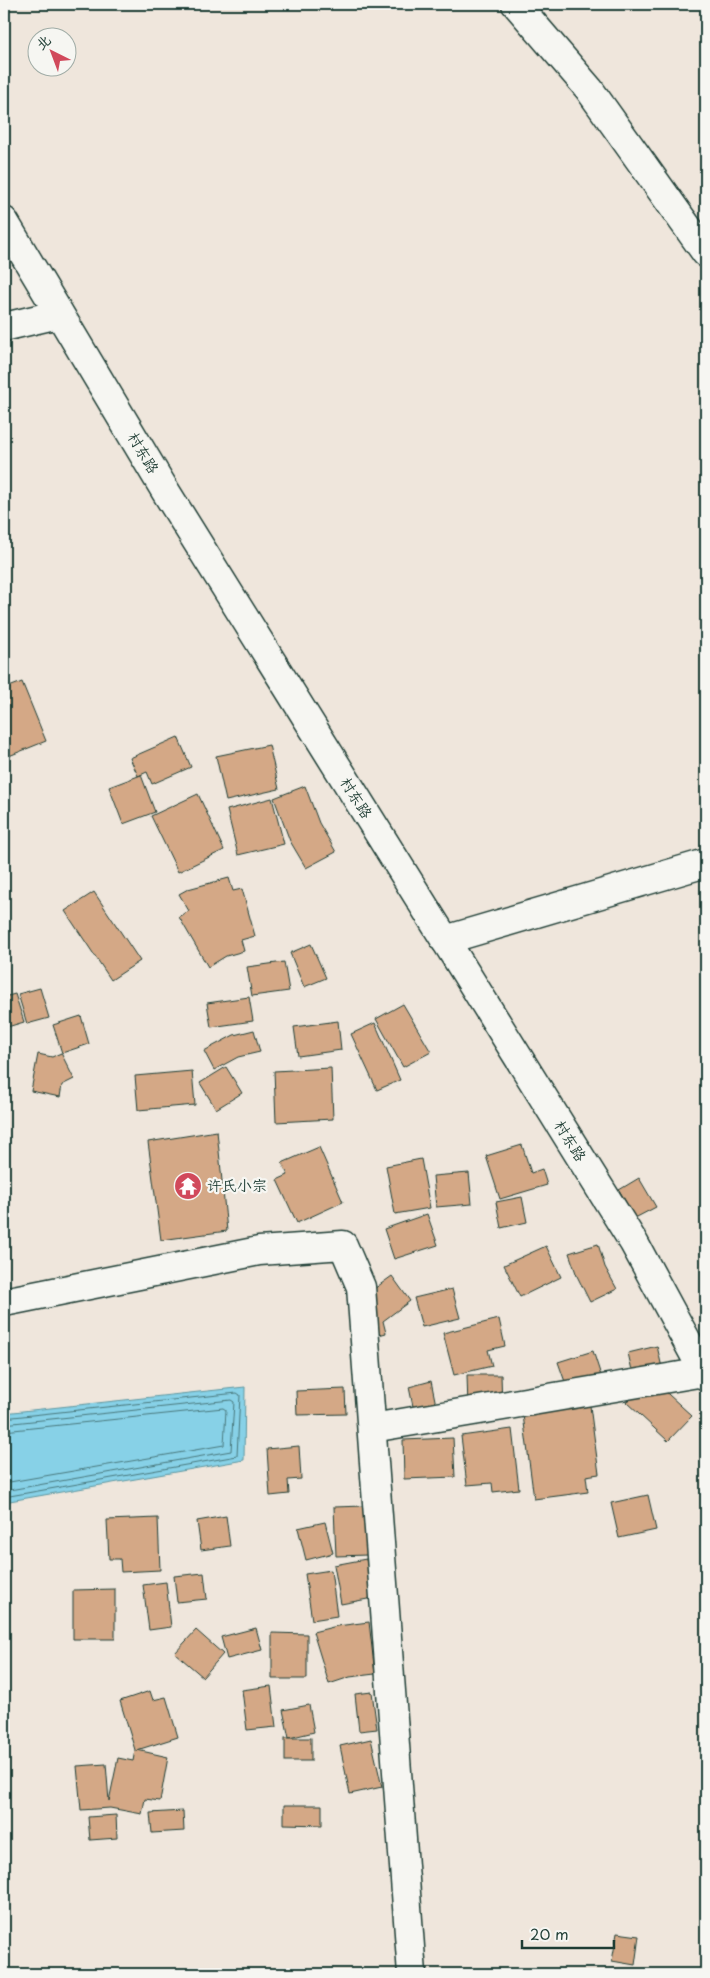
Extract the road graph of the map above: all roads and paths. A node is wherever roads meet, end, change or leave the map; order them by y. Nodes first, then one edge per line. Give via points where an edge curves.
1 (516, 4) edge
2 (4, 221) edge
3 (706, 253) edge
4 (59, 314) junction
5 (4, 327) edge
6 (706, 863) edge
7 (445, 940) junction
8 (4, 1302) edge
9 (705, 1374) edge
10 (372, 1428) junction
11 (412, 1974) edge

1 - 3 street via 589,89
2 - 4 street, 村东路
4 - 5 street
4 - 7 street, 村东路
6 - 7 street
7 - 9 street, 村东路 via 634,1243
8 - 10 street via 259,1251 343,1246 361,1287
9 - 10 street
10 - 11 street

